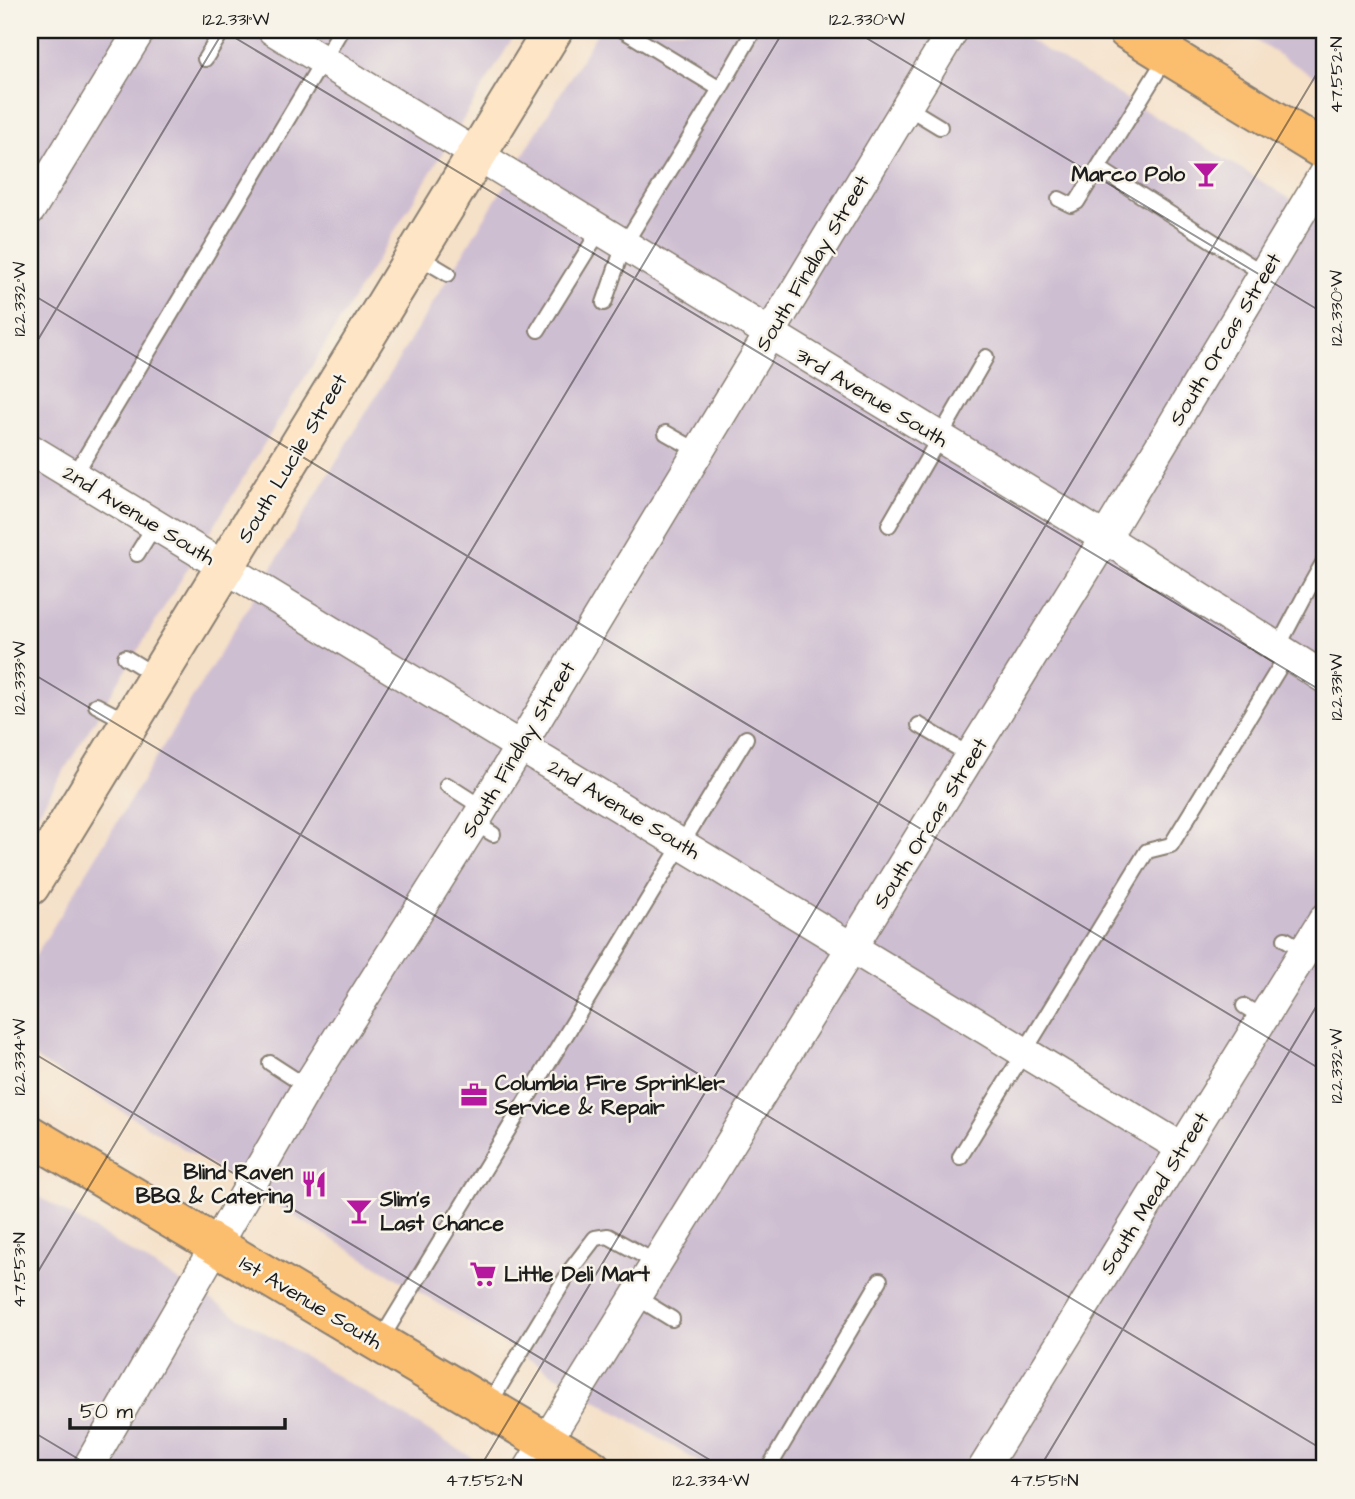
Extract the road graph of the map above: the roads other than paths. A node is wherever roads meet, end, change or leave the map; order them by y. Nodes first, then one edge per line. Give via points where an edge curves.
1 (140, 30) edge
2 (223, 30) edge
3 (273, 30) edge
4 (341, 30) edge
5 (553, 30) edge
6 (623, 30) edge
7 (754, 30) edge
8 (953, 30) edge
9 (1127, 30) edge
10 (1176, 42) edge
11 (205, 59) dead end
12 (322, 60) junction
13 (720, 89) junction
14 (907, 107) junction
15 (940, 127) dead end
16 (1325, 151) edge
17 (478, 154) junction
18 (1100, 169) junction
19 (1325, 172) edge
20 (1059, 198) dead end
21 (30, 210) edge
22 (612, 237) junction
23 (1264, 274) junction
24 (604, 303) dead end
25 (538, 330) dead end
26 (769, 334) junction
27 (986, 357) dead end
28 (666, 433) dead end
29 (937, 437) junction
30 (30, 449) edge
31 (698, 451) junction
32 (74, 476) junction
33 (155, 525) junction
34 (889, 525) dead end
35 (1105, 538) junction
36 (137, 554) dead end
37 (1325, 560) edge
38 (225, 568) junction
39 (1282, 651) junction
40 (125, 657) dead end
41 (157, 677) junction
42 (1325, 678) edge
43 (96, 705) dead end
44 (129, 722) junction
45 (919, 725) dead end
46 (746, 738) dead end
47 (520, 746) junction
48 (971, 756) junction
49 (447, 785) dead end
50 (484, 821) junction
51 (682, 844) junction
52 (30, 886) edge
53 (1325, 918) edge
54 (853, 948) junction
55 (1024, 1052) junction
56 (270, 1063) dead end
57 (307, 1087) junction
58 (30, 1135) edge
59 (1182, 1148) junction
60 (960, 1157) dead end
61 (218, 1247) junction
62 (657, 1263) junction
63 (880, 1280) dead end
64 (636, 1297) junction
65 (672, 1319) dead end
66 (379, 1342) junction
67 (488, 1408) junction
68 (537, 1456) edge
69 (87, 1469) edge
70 (592, 1469) edge
71 (768, 1469) edge
72 (983, 1469) edge

1 - 21 street
2 - 11 lane
3 - 12 street, 3rd Avenue South
4 - 12 lane
5 - 17 street, South Lucile Street
6 - 13 lane
7 - 13 lane
8 - 14 street, South Findlay Street
9 - 10 main road
10 - 16 main road
10 - 18 lane
12 - 17 street, 3rd Avenue South
12 - 32 lane
13 - 22 lane
14 - 15 lane
14 - 26 street, South Findlay Street
17 - 22 street, 3rd Avenue South
17 - 38 street, South Lucile Street via 432,265
18 - 20 lane via 1077,202 1071,205
18 - 23 lane
19 - 23 street, South Orcas Street
22 - 24 lane
22 - 25 lane
22 - 26 street, 3rd Avenue South
23 - 35 street, South Orcas Street
26 - 29 street, 3rd Avenue South
26 - 31 street, South Findlay Street
27 - 29 lane
28 - 31 lane
29 - 34 lane via 925,468
29 - 35 street, 3rd Avenue South
30 - 32 street, 2nd Avenue South
31 - 47 street, South Findlay Street
32 - 33 street, 2nd Avenue South
33 - 36 lane
33 - 38 street, 2nd Avenue South
35 - 39 street, 3rd Avenue South
35 - 48 street, South Orcas Street
37 - 39 lane
38 - 41 street, South Lucile Street
38 - 47 street, 2nd Avenue South
39 - 42 street, 3rd Avenue South
39 - 55 lane via 1171,845 1147,851
40 - 41 lane
41 - 44 street, South Lucile Street
43 - 44 lane
44 - 52 street, South Lucile Street
45 - 48 lane
46 - 51 lane
47 - 50 street, South Findlay Street
47 - 51 street, 2nd Avenue South
48 - 54 street, South Orcas Street
49 - 50 lane
50 - 57 street, South Findlay Street
51 - 54 street, 2nd Avenue South
51 - 66 lane
53 - 59 street, South Mead Street via 1295,945
54 - 55 street, 2nd Avenue South
54 - 62 street, South Orcas Street
55 - 59 street, 2nd Avenue South
55 - 60 lane
56 - 57 lane
57 - 61 street, South Findlay Street
58 - 61 main road, 1st Avenue South
59 - 72 street, South Mead Street
61 - 66 main road, 1st Avenue South
61 - 69 street, South Findlay Street
62 - 64 street, South Orcas Street
62 - 67 lane via 608,1236 595,1238
63 - 71 lane
64 - 65 lane
64 - 68 street, South Orcas Street
66 - 67 main road, 1st Avenue South
67 - 68 main road, 1st Avenue South
68 - 70 main road, 1st Avenue South

